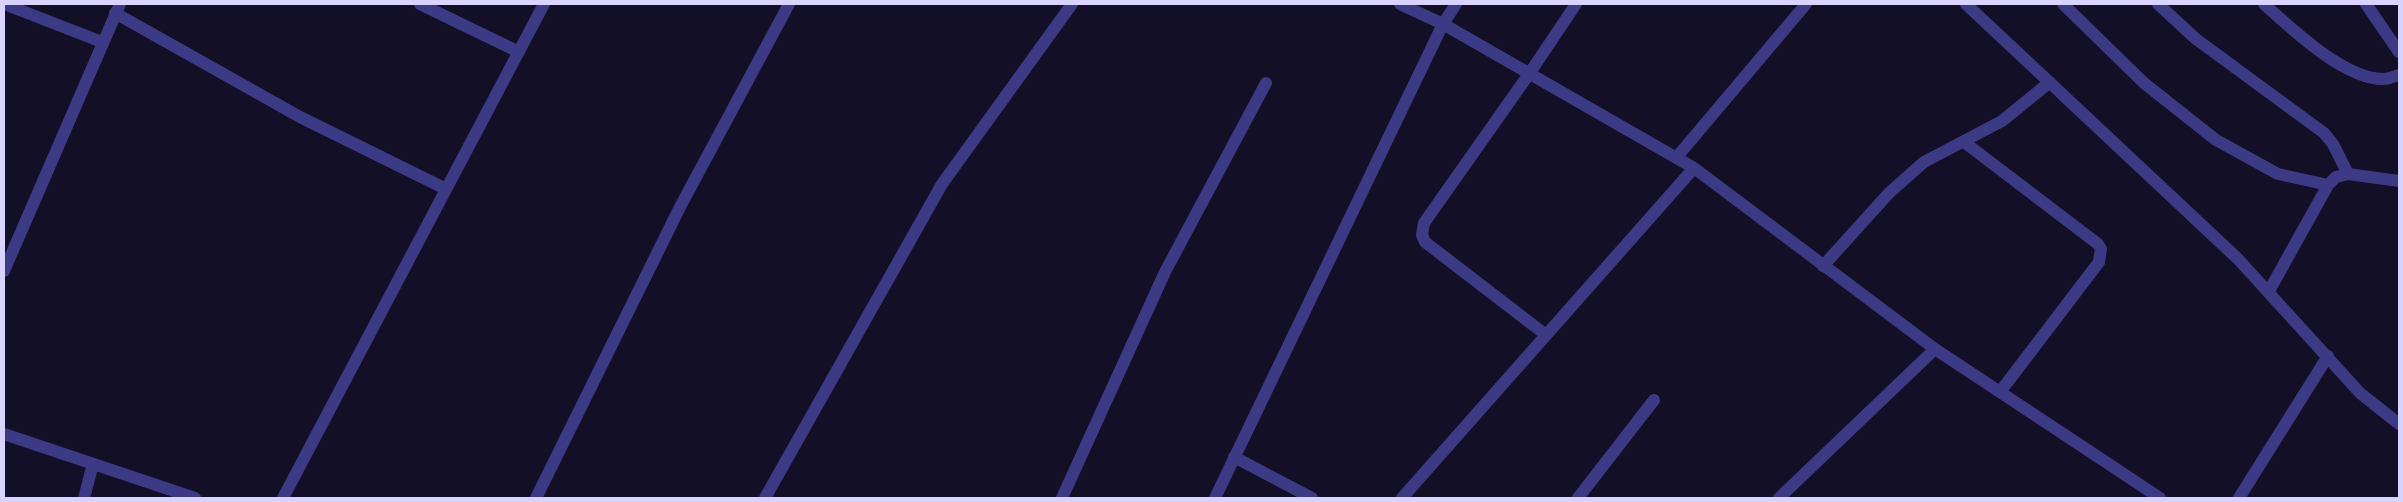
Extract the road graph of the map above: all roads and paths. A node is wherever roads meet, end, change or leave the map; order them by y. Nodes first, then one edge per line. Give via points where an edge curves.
1 (4, 4) edge
2 (420, 4) edge
3 (544, 4) edge
4 (789, 4) edge
5 (1072, 4) edge
6 (1400, 4) edge
7 (1456, 4) edge
8 (1576, 4) edge
9 (1806, 4) edge
10 (1966, 4) edge
11 (2063, 4) edge
12 (2158, 4) edge
13 (2264, 4) edge
14 (2366, 4) edge
15 (117, 8) edge
16 (1443, 24) junction
17 (102, 42) junction
18 (519, 52) junction
19 (2399, 52) edge
20 (1530, 74) junction
21 (2399, 75) edge
22 (2050, 82) junction
23 (1266, 84) dead end
24 (1964, 142) junction
25 (1676, 158) junction
26 (1694, 168) junction
27 (2348, 174) junction
28 (2399, 181) edge
29 (2328, 185) junction
30 (446, 189) junction
31 (1824, 266) junction
32 (4, 271) edge
33 (2269, 291) junction
34 (1546, 335) junction
35 (1935, 349) junction
36 (2328, 356) junction
37 (2000, 392) junction
38 (1654, 400) dead end
39 (2399, 424) edge
40 (4, 434) edge
41 (1234, 458) junction
42 (93, 464) junction
43 (84, 498) edge
44 (195, 498) edge
45 (283, 498) edge
46 (536, 498) edge
47 (765, 498) edge
48 (1062, 498) edge
49 (1215, 498) edge
50 (1312, 498) edge
51 (1402, 498) edge
52 (1578, 498) edge
53 (1779, 498) edge
54 (2160, 498) edge
55 (2239, 498) edge

1 - 17 street
2 - 18 street
3 - 18 street
4 - 46 street via 680,207
5 - 47 street via 942,184
6 - 16 street
7 - 16 street
8 - 20 street
9 - 25 street
10 - 22 street
11 - 29 street via 2144,83 2216,140 2278,174
12 - 27 street via 2196,39 2324,133
13 - 21 street via 2337,65 2384,79
14 - 19 street
15 - 17 street
15 - 30 street via 300,117
16 - 20 street
16 - 41 street
17 - 32 street
18 - 30 street
20 - 25 street
20 - 34 street via 1424,223 1422,235 1425,242
22 - 24 street via 2002,121
22 - 33 street
23 - 48 street via 1166,272
24 - 31 street via 1924,162 1889,193
24 - 37 street via 2101,249 2099,262
25 - 26 street
26 - 31 street
26 - 34 street
27 - 28 street
27 - 29 street via 2336,177
29 - 33 street
30 - 45 street
31 - 35 street
33 - 36 street
34 - 51 street
35 - 37 street
35 - 53 street
36 - 39 street via 2360,393
36 - 55 street
37 - 54 street
38 - 52 street
40 - 42 street
41 - 49 street
41 - 50 street
42 - 43 street
42 - 44 street

